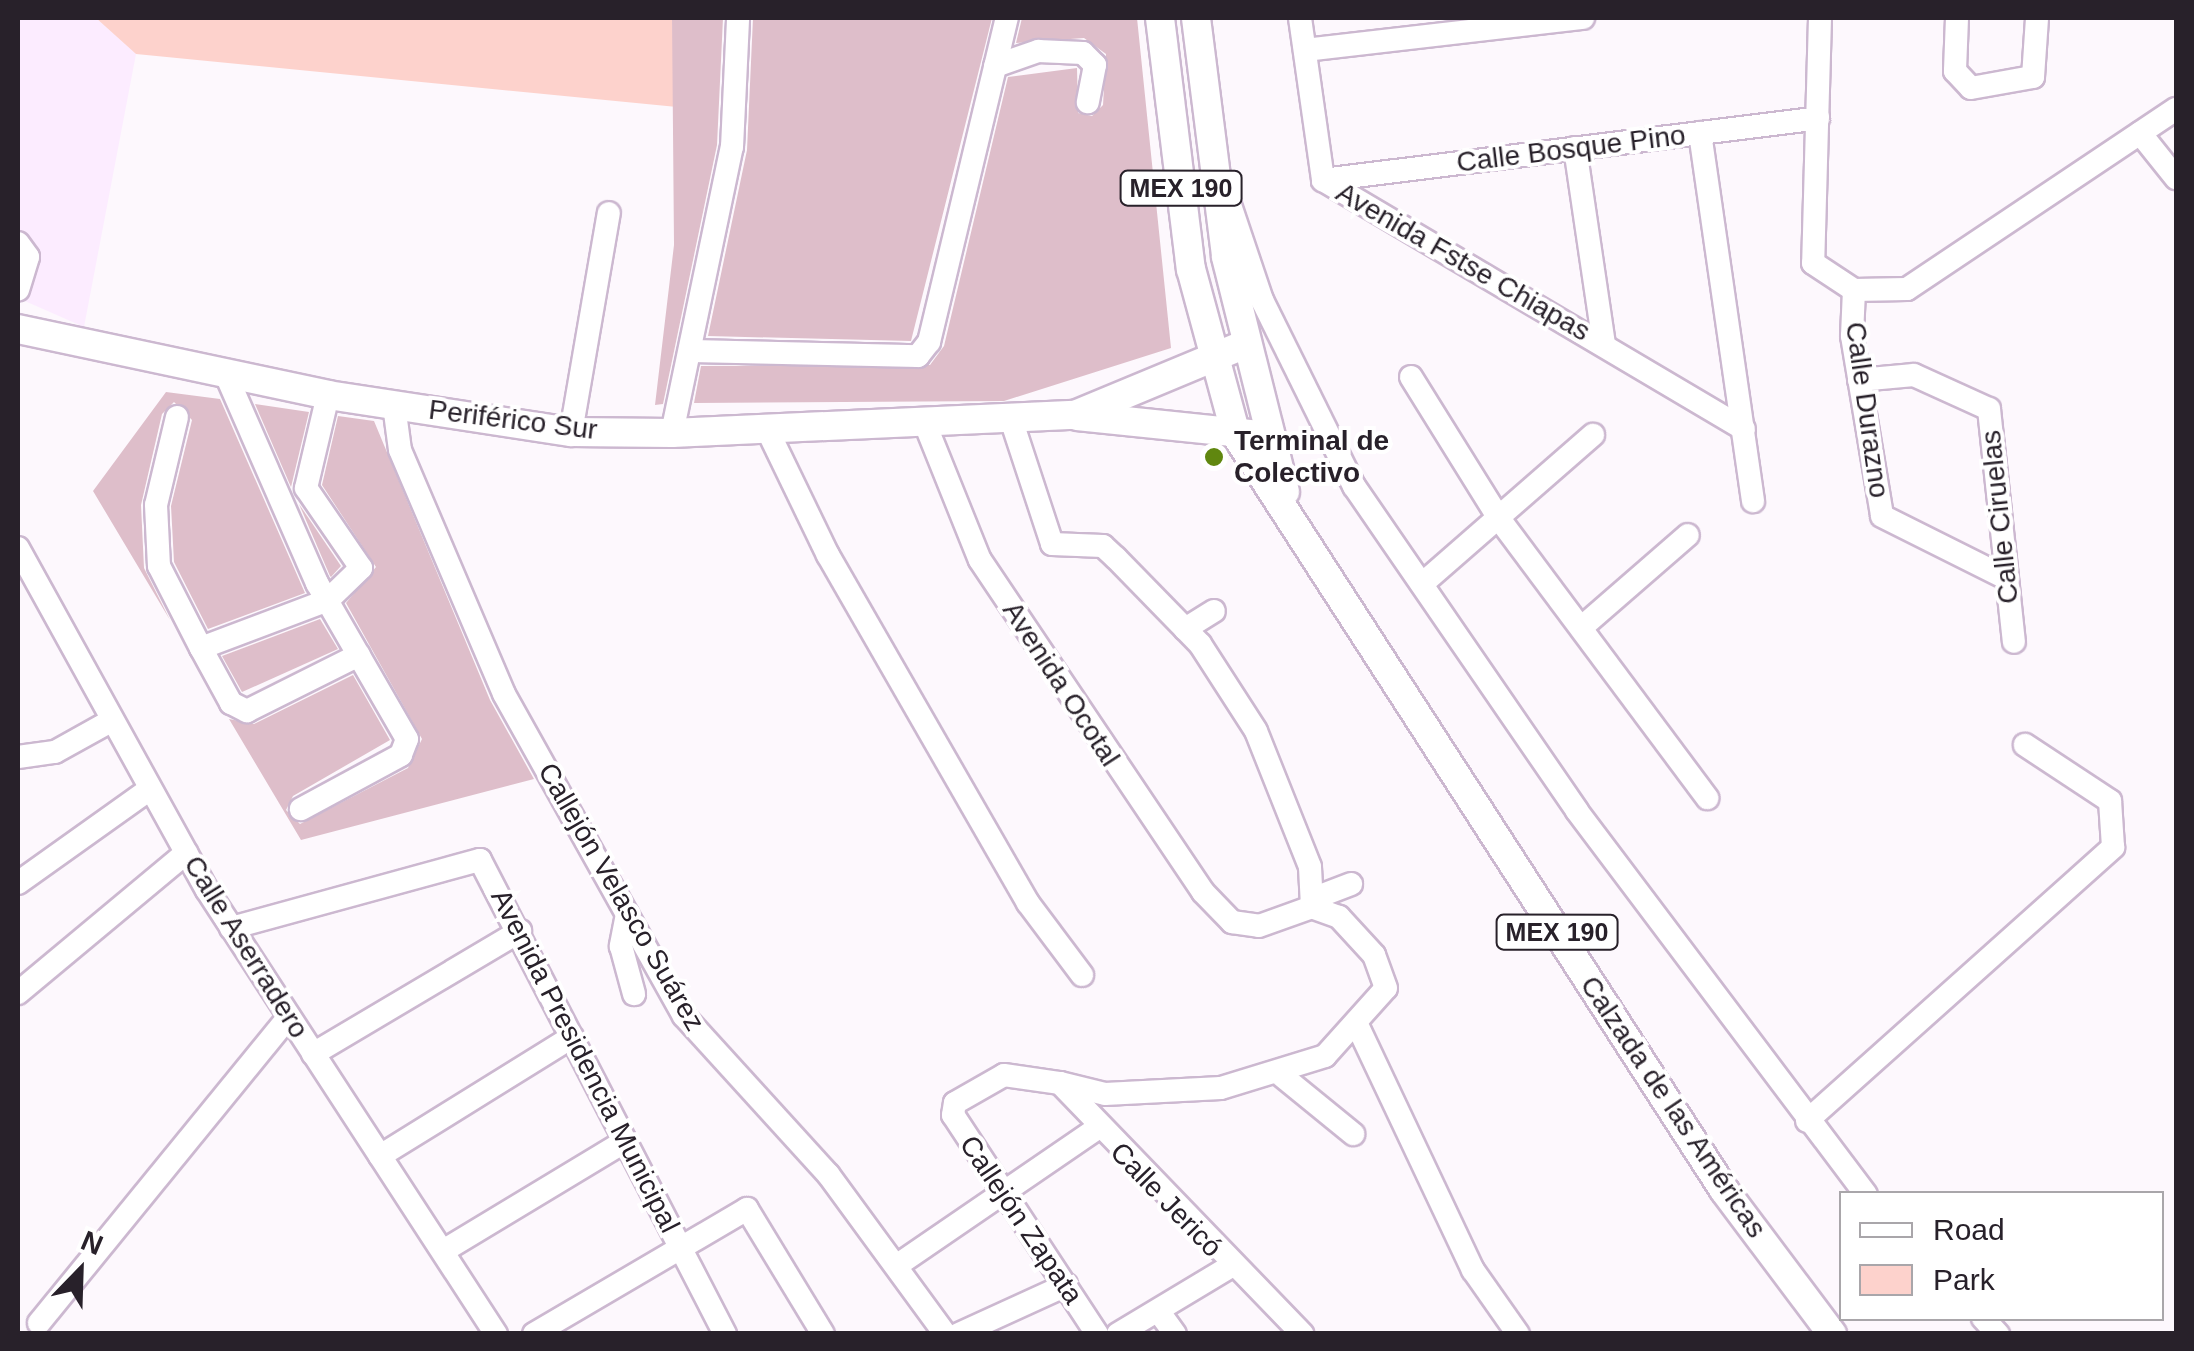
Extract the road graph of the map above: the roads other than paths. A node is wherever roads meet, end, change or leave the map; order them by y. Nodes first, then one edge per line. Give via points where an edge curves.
1 (738, 18) edge
2 (1007, 18) edge
3 (1160, 18) edge
4 (1196, 18) edge
5 (1300, 18) edge
6 (1583, 18) edge
7 (1820, 18) edge
8 (1957, 18) edge
9 (2037, 18) edge
10 (1305, 50) junction
11 (995, 66) junction
12 (1088, 102) dead end
13 (2176, 109) edge
14 (1818, 118) junction
15 (1700, 132) junction
16 (2140, 133) junction
17 (1575, 148) junction
18 (1213, 155) junction
19 (2176, 178) edge
20 (1323, 180) junction
21 (609, 213) dead end
22 (18, 243) edge
23 (18, 290) edge
24 (1854, 290) junction
25 (18, 329) edge
26 (1604, 344) junction
27 (1243, 345) junction
28 (692, 351) junction
29 (1212, 357) junction
30 (226, 377) junction
31 (1411, 377) dead end
32 (1859, 380) junction
33 (328, 396) junction
34 (394, 405) junction
35 (1075, 416) junction
36 (178, 417) dead end
37 (1012, 422) junction
38 (926, 426) junction
39 (766, 427) junction
40 (1744, 429) junction
41 (571, 432) junction
42 (672, 433) junction
43 (1266, 434) junction
44 (1593, 435) dead end
45 (1236, 436) junction
46 (306, 488) junction
47 (277, 494) junction
48 (1753, 501) dead end
49 (1500, 520) junction
50 (1294, 522) junction
51 (1688, 535) dead end
52 (18, 548) edge
53 (2002, 576) junction
54 (1422, 584) junction
55 (328, 600) junction
56 (1214, 611) dead end
57 (1582, 627) junction
58 (1186, 629) junction
59 (2014, 642) dead end
60 (200, 648) junction
61 (359, 655) junction
62 (107, 722) junction
63 (2026, 745) dead end
64 (18, 757) edge
65 (150, 789) junction
66 (1707, 798) dead end
67 (301, 810) dead end
68 (186, 853) junction
69 (18, 883) edge
70 (1351, 884) dead end
71 (1312, 903) junction
72 (627, 914) junction
73 (230, 928) junction
74 (520, 932) junction
75 (1082, 975) dead end
76 (18, 993) edge
77 (634, 994) dead end
78 (288, 1017) junction
79 (1358, 1029) junction
80 (572, 1037) junction
81 (313, 1054) junction
82 (1282, 1076) junction
83 (1060, 1083) junction
84 (1807, 1121) junction
85 (1096, 1129) junction
86 (1353, 1134) dead end
87 (625, 1141) junction
88 (380, 1156) junction
89 (1864, 1191) edge
90 (1005, 1196) junction
91 (678, 1246) junction
92 (443, 1251) junction
93 (899, 1264) junction
94 (1231, 1266) junction
95 (1066, 1285) junction
96 (1159, 1312) junction
97 (40, 1323) dead end
98 (496, 1334) edge
99 (534, 1334) edge
100 (725, 1334) edge
101 (823, 1334) edge
102 (945, 1334) edge
103 (959, 1334) edge
104 (1097, 1334) edge
105 (1118, 1334) edge
106 (1175, 1334) edge
107 (1302, 1334) edge
108 (1518, 1334) edge
109 (1832, 1334) edge

1 - 28 street via 732,147
2 - 11 street
3 - 29 main road, Calzada de las Américas / MEX 190 via 1191,269
4 - 18 main road, Calzada de las Américas / MEX 190
5 - 10 street, Avenida Fstse Chiapas
6 - 10 street
7 - 14 street
8 - 9 street via 1956,70 1971,88 2033,77
10 - 20 street, Avenida Fstse Chiapas
11 - 12 street via 1038,51 1083,53 1096,65
11 - 28 street via 930,342 918,356
13 - 16 street
14 - 15 street, Calle Bosque Pino
14 - 24 street via 1813,262
15 - 17 street, Calle Bosque Pino
15 - 40 street
16 - 19 street
16 - 24 street via 1906,289
17 - 20 street, Calle Bosque Pino
17 - 26 street
18 - 27 main road, Calzada de las Américas / MEX 190
18 - 54 street via 1306,400
20 - 26 street, Avenida Fstse Chiapas
21 - 41 street
22 - 23 street via 28,256
24 - 32 street, Calle Durazno
25 - 30 main road, Periférico Sur
26 - 40 street, Avenida Fstse Chiapas
27 - 29 main road, Periférico Sur
27 - 43 main road, Calzada de las Américas / MEX 190
28 - 42 street
29 - 35 main road, Periférico Sur
29 - 45 main road, Calzada de las Américas / MEX 190
30 - 33 main road, Periférico Sur
30 - 47 street
31 - 49 street
32 - 53 street, Calle Durazno via 1882,516
32 - 53 street, Calle Ciruelas via 1914,375 1989,409
33 - 34 main road, Periférico Sur
33 - 46 street
34 - 41 main road, Periférico Sur
34 - 72 street, Callejón Velasco Suárez via 400,450 504,694
35 - 37 main road, Periférico Sur
35 - 45 main road, Periférico Sur
36 - 60 street via 156,505 159,566
37 - 38 main road, Periférico Sur
37 - 58 street via 1052,544 1102,546
38 - 39 main road, Periférico Sur
38 - 71 street, Avenida Ocotal via 980,560 1136,798 1232,922 1259,926
39 - 42 main road, Periférico Sur
39 - 75 street via 828,555 1028,904
40 - 48 street
41 - 42 main road, Periférico Sur
43 - 45 main road, Periférico Sur
43 - 50 main road, Calzada de las Américas / MEX 190
44 - 49 street
45 - 50 main road, Calzada de las Américas / MEX 190
46 - 47 street
46 - 55 street via 358,556 354,581
47 - 55 street
49 - 54 street
49 - 57 street
50 - 109 main road, Calzada de las Américas / MEX 190 via 1724,1190
51 - 57 street
52 - 62 street, Calle Aserradero
53 - 59 street, Calle Ciruelas
54 - 84 street
55 - 60 street
55 - 61 street
56 - 58 street
57 - 66 street
58 - 71 street via 1256,731 1310,867
60 - 61 street via 231,702 246,710
61 - 67 street via 406,748
62 - 64 street via 55,752
62 - 65 street, Calle Aserradero
63 - 84 street via 2110,802 2113,847
65 - 68 street, Calle Aserradero
65 - 69 street
68 - 73 street, Calle Aserradero
68 - 76 street
70 - 71 street
71 - 79 street via 1339,917 1374,955 1386,988
72 - 77 street via 621,946
72 - 93 street, Callejón Velasco Suárez via 684,1016
73 - 74 street, Avenida Presidencia Municipal via 468,859 488,868
73 - 78 street, Calle Aserradero
74 - 80 street, Avenida Presidencia Municipal
74 - 81 street
78 - 81 street, Calle Aserradero
78 - 97 street
79 - 82 street
79 - 108 street via 1474,1270
80 - 87 street, Avenida Presidencia Municipal
80 - 88 street
81 - 88 street, Calle Aserradero
82 - 83 street via 1104,1094
82 - 86 street
83 - 85 street, Calle Jericó
83 - 90 street, Callejón Zapata via 1028,1073 955,1103 963,1136
84 - 89 street
85 - 90 street
85 - 94 street, Calle Jericó
87 - 91 street, Avenida Presidencia Municipal
87 - 92 street
88 - 92 street, Calle Aserradero
90 - 93 street
90 - 95 street, Callejón Zapata
91 - 99 street
91 - 100 street, Avenida Presidencia Municipal
91 - 101 street via 747,1209
92 - 98 street, Calle Aserradero
93 - 102 street, Callejón Velasco Suárez
94 - 96 street
94 - 107 street, Calle Jericó
95 - 103 street
95 - 104 street, Callejón Zapata
96 - 105 street
96 - 106 street

